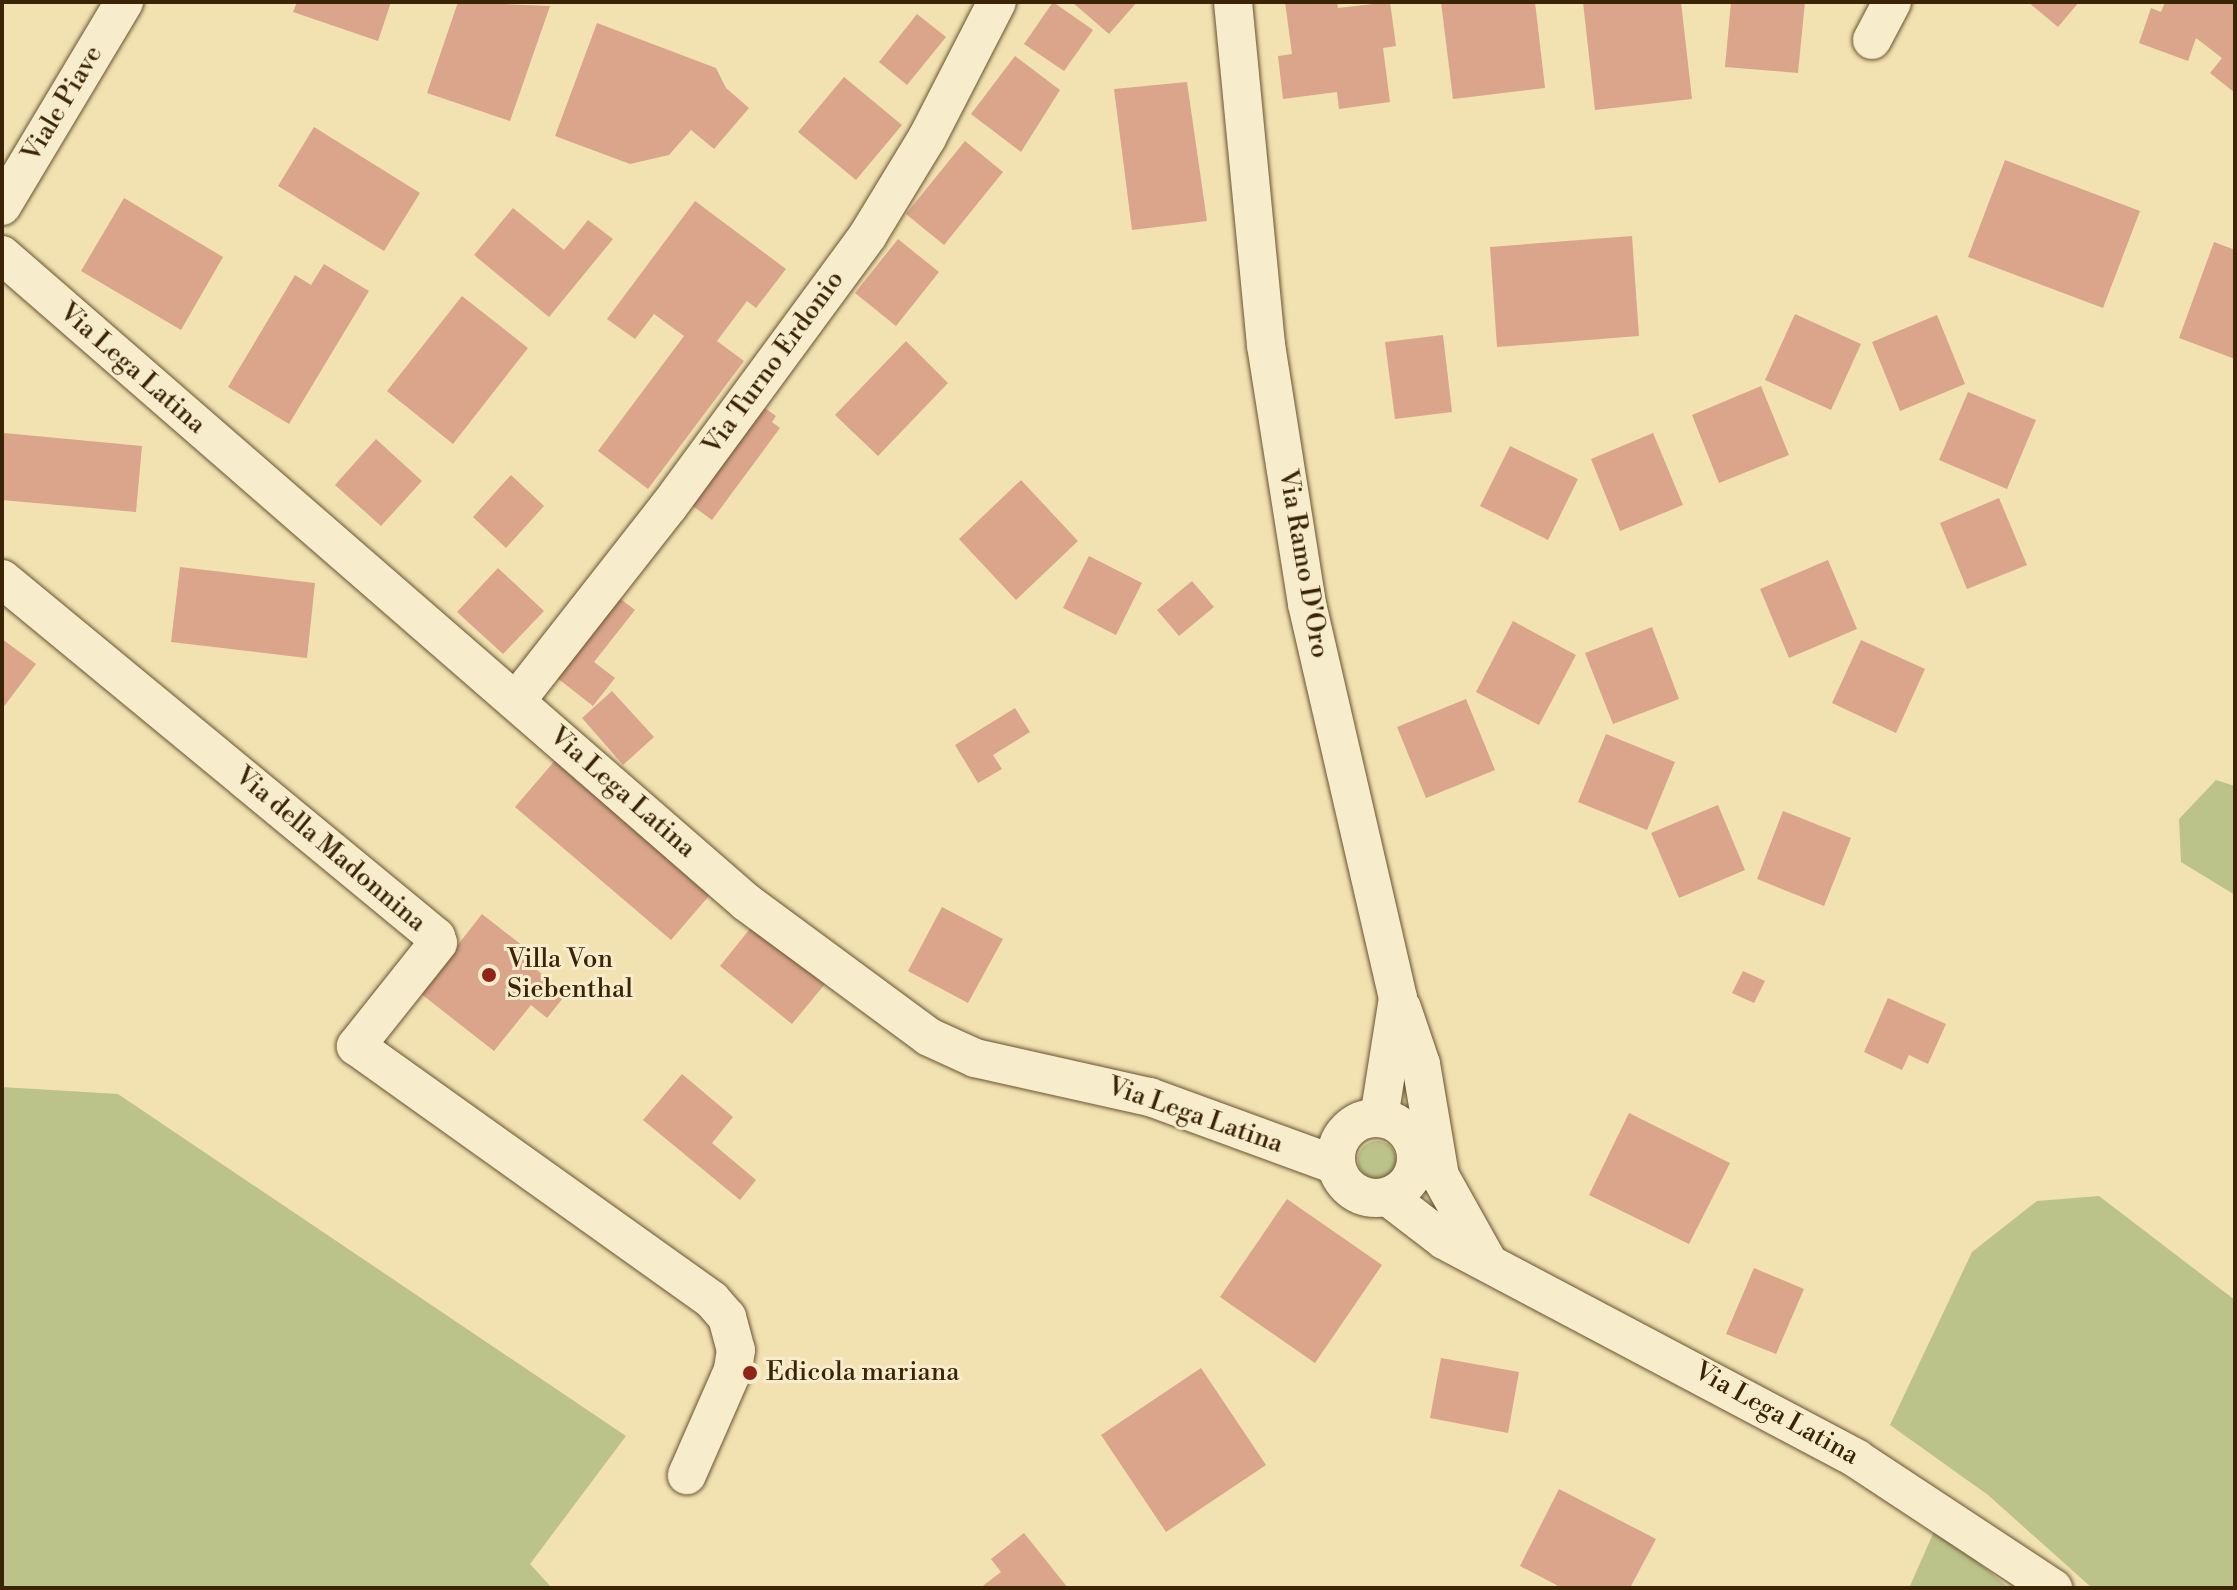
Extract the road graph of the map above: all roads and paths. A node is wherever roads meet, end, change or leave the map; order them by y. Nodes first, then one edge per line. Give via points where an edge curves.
1 (124, 2) edge
2 (997, 2) edge
3 (1233, 2) edge
4 (1892, 2) edge
5 (1872, 40) dead end
6 (2, 206) edge
7 (2, 255) edge
8 (2, 579) edge
9 (516, 701) junction
10 (1398, 998) junction
11 (1379, 1118) junction
12 (1423, 1160) junction
13 (1336, 1165) junction
14 (1388, 1197) junction
15 (1487, 1260) junction
16 (687, 1475) dead end
17 (2053, 1588) edge

1 - 6 street, Viale Piave
2 - 9 street, Via Turno Erdonio via 927,138 868,235 669,506
3 - 10 street, Via Ramo D'Oro via 1266,345 1307,604
4 - 5 street
7 - 9 street, Via Lega Latina
8 - 16 street, Via della Madonnina via 436,937 438,943 356,1046 712,1300 732,1328 736,1358 717,1416
9 - 13 street, Via Lega Latina via 746,902 941,1045 975,1058 1150,1097
10 - 11 street, Via Ramo D'Oro
10 - 12 street via 1418,1052 1429,1110
11 - 12 street via 1400,1126
11 - 13 street via 1346,1131
12 - 14 street
12 - 15 street
13 - 14 street via 1349,1189 1360,1196
14 - 15 street, Via Lega Latina via 1428,1230
15 - 17 street, Via Lega Latina via 1857,1459

